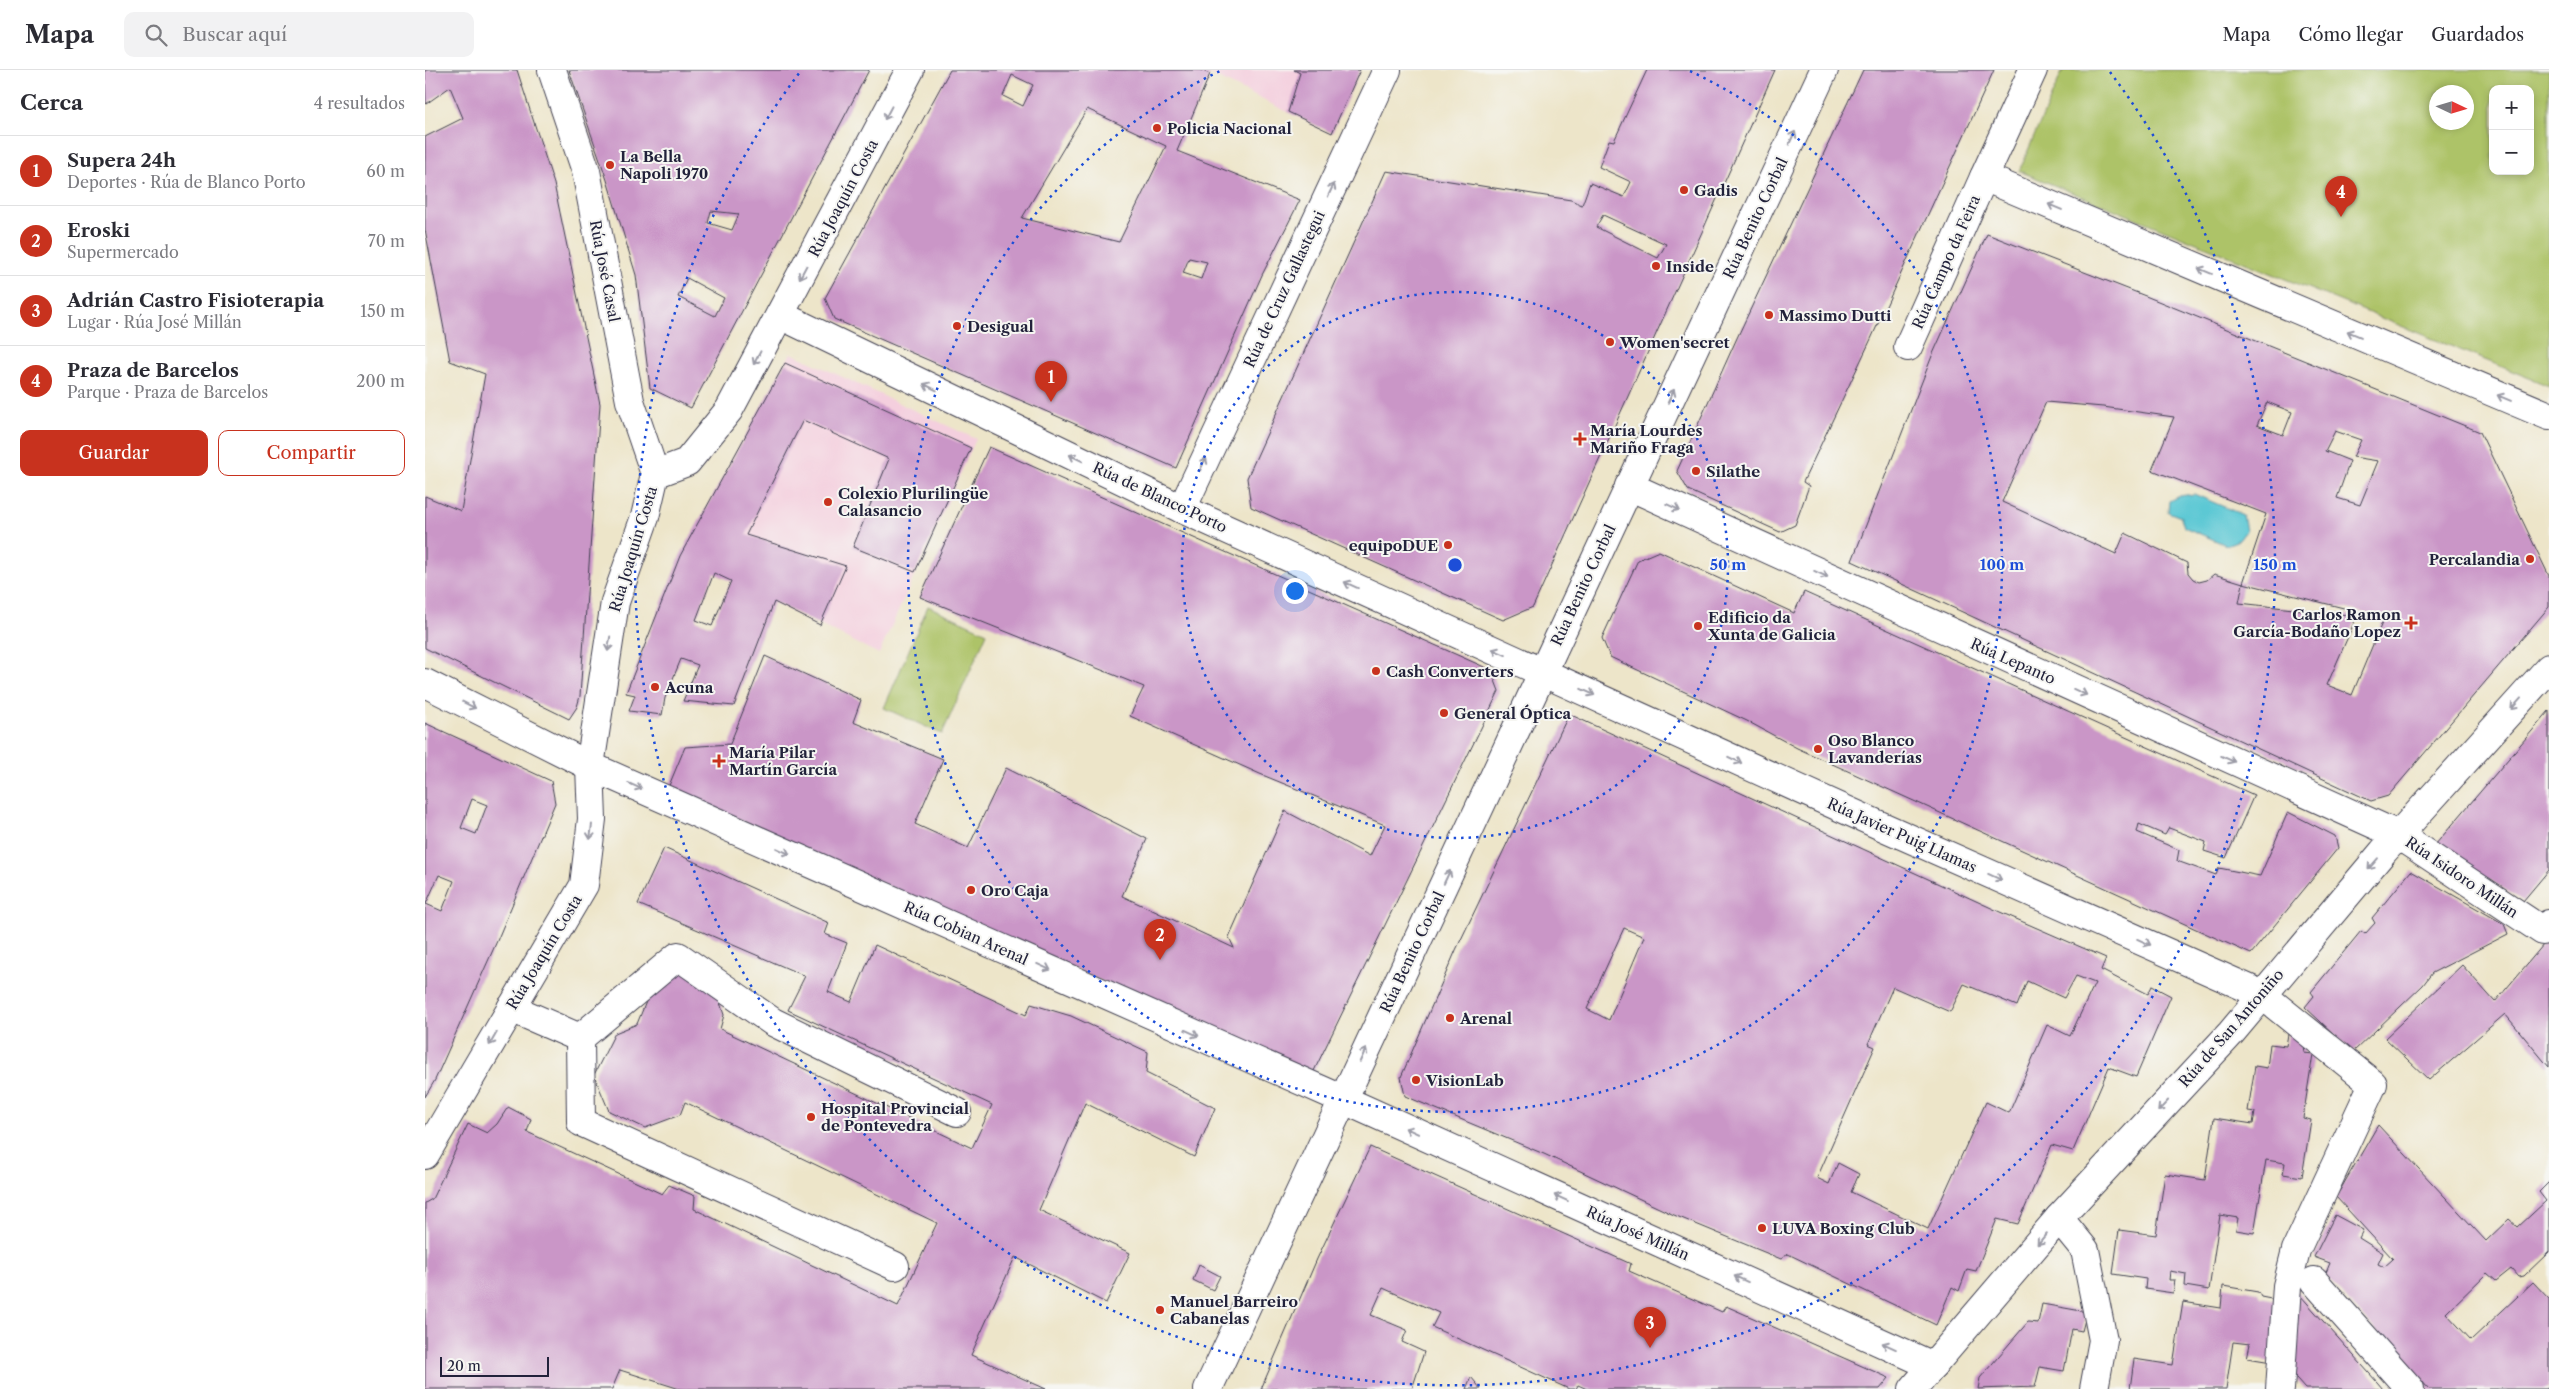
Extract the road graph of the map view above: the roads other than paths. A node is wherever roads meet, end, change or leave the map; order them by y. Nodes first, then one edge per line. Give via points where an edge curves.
1 (551, 70) edge
2 (911, 70) edge
3 (1387, 70) edge
4 (1824, 70) edge
5 (2033, 70) edge
6 (1984, 177) junction
7 (781, 315) junction
8 (1908, 347) dead end
9 (2549, 416) edge
10 (655, 474) junction
11 (1629, 486) junction
12 (1182, 509) junction
13 (2549, 668) edge
14 (1543, 672) junction
15 (425, 683) edge
16 (590, 766) junction
17 (2398, 835) junction
18 (2549, 924) edge
19 (2261, 994) junction
20 (511, 1008) junction
21 (579, 1038) junction
22 (1342, 1100) junction
23 (957, 1112) dead end
24 (425, 1155) edge
25 (2059, 1218) junction
26 (895, 1266) dead end
27 (2314, 1281) dead end
28 (1933, 1366) junction
29 (1208, 1389) edge
30 (1913, 1389) edge
31 (2094, 1389) edge
32 (2280, 1389) edge
33 (2410, 1389) edge

1 - 10 street, Rúa José Casal via 586,171 629,401
2 -> 7 street, Rúa Joaquín Costa
12 -> 3 street, Rúa de Cruz Gallastegui
11 -> 4 street, Rúa Benito Corbal
5 - 6 street, Rúa Campo da Feira
6 - 8 street, Rúa Campo da Feira
9 -> 6 street
7 -> 10 street, Rúa Joaquín Costa via 729,410 687,462
12 -> 7 street, Rúa de Blanco Porto
10 -> 16 street, Rúa Joaquín Costa via 645,517 615,602
11 - 14 street, Rúa Benito Corbal
11 -> 17 street, Rúa Lepanto
14 -> 12 street, Rúa de Blanco Porto
13 -> 17 street, Rúa de San Antoniño
14 -> 19 street, Rúa Javier Puig Llamas
22 -> 14 street, Rúa Benito Corbal
15 -> 16 street, Rúa Cobian Arenal
16 -> 20 street, Rúa Joaquín Costa via 592,819 584,885
16 -> 22 street, Rúa Cobian Arenal
17 - 18 street, Rúa Isidoro Millán via 2543,931
17 -> 19 street, Rúa de San Antoniño
19 -> 25 street, Rúa de San Antoniño via 2231,1033
19 - 32 street, Rúa Javier Puig Llamas via 2373,1084 2296,1250 2287,1286
20 - 21 street
20 -> 24 street, Rúa Joaquín Costa
21 - 23 street via 678,956 773,1022
21 - 26 street via 581,1122
28 -> 22 street, Rúa José Millán
22 - 29 street, Rúa Benito Corbal
25 -> 28 street, Rúa de San Antoniño
25 - 31 street via 2085,1250 2103,1340
27 - 33 street
28 - 30 street, Rúa de San Antoniño

